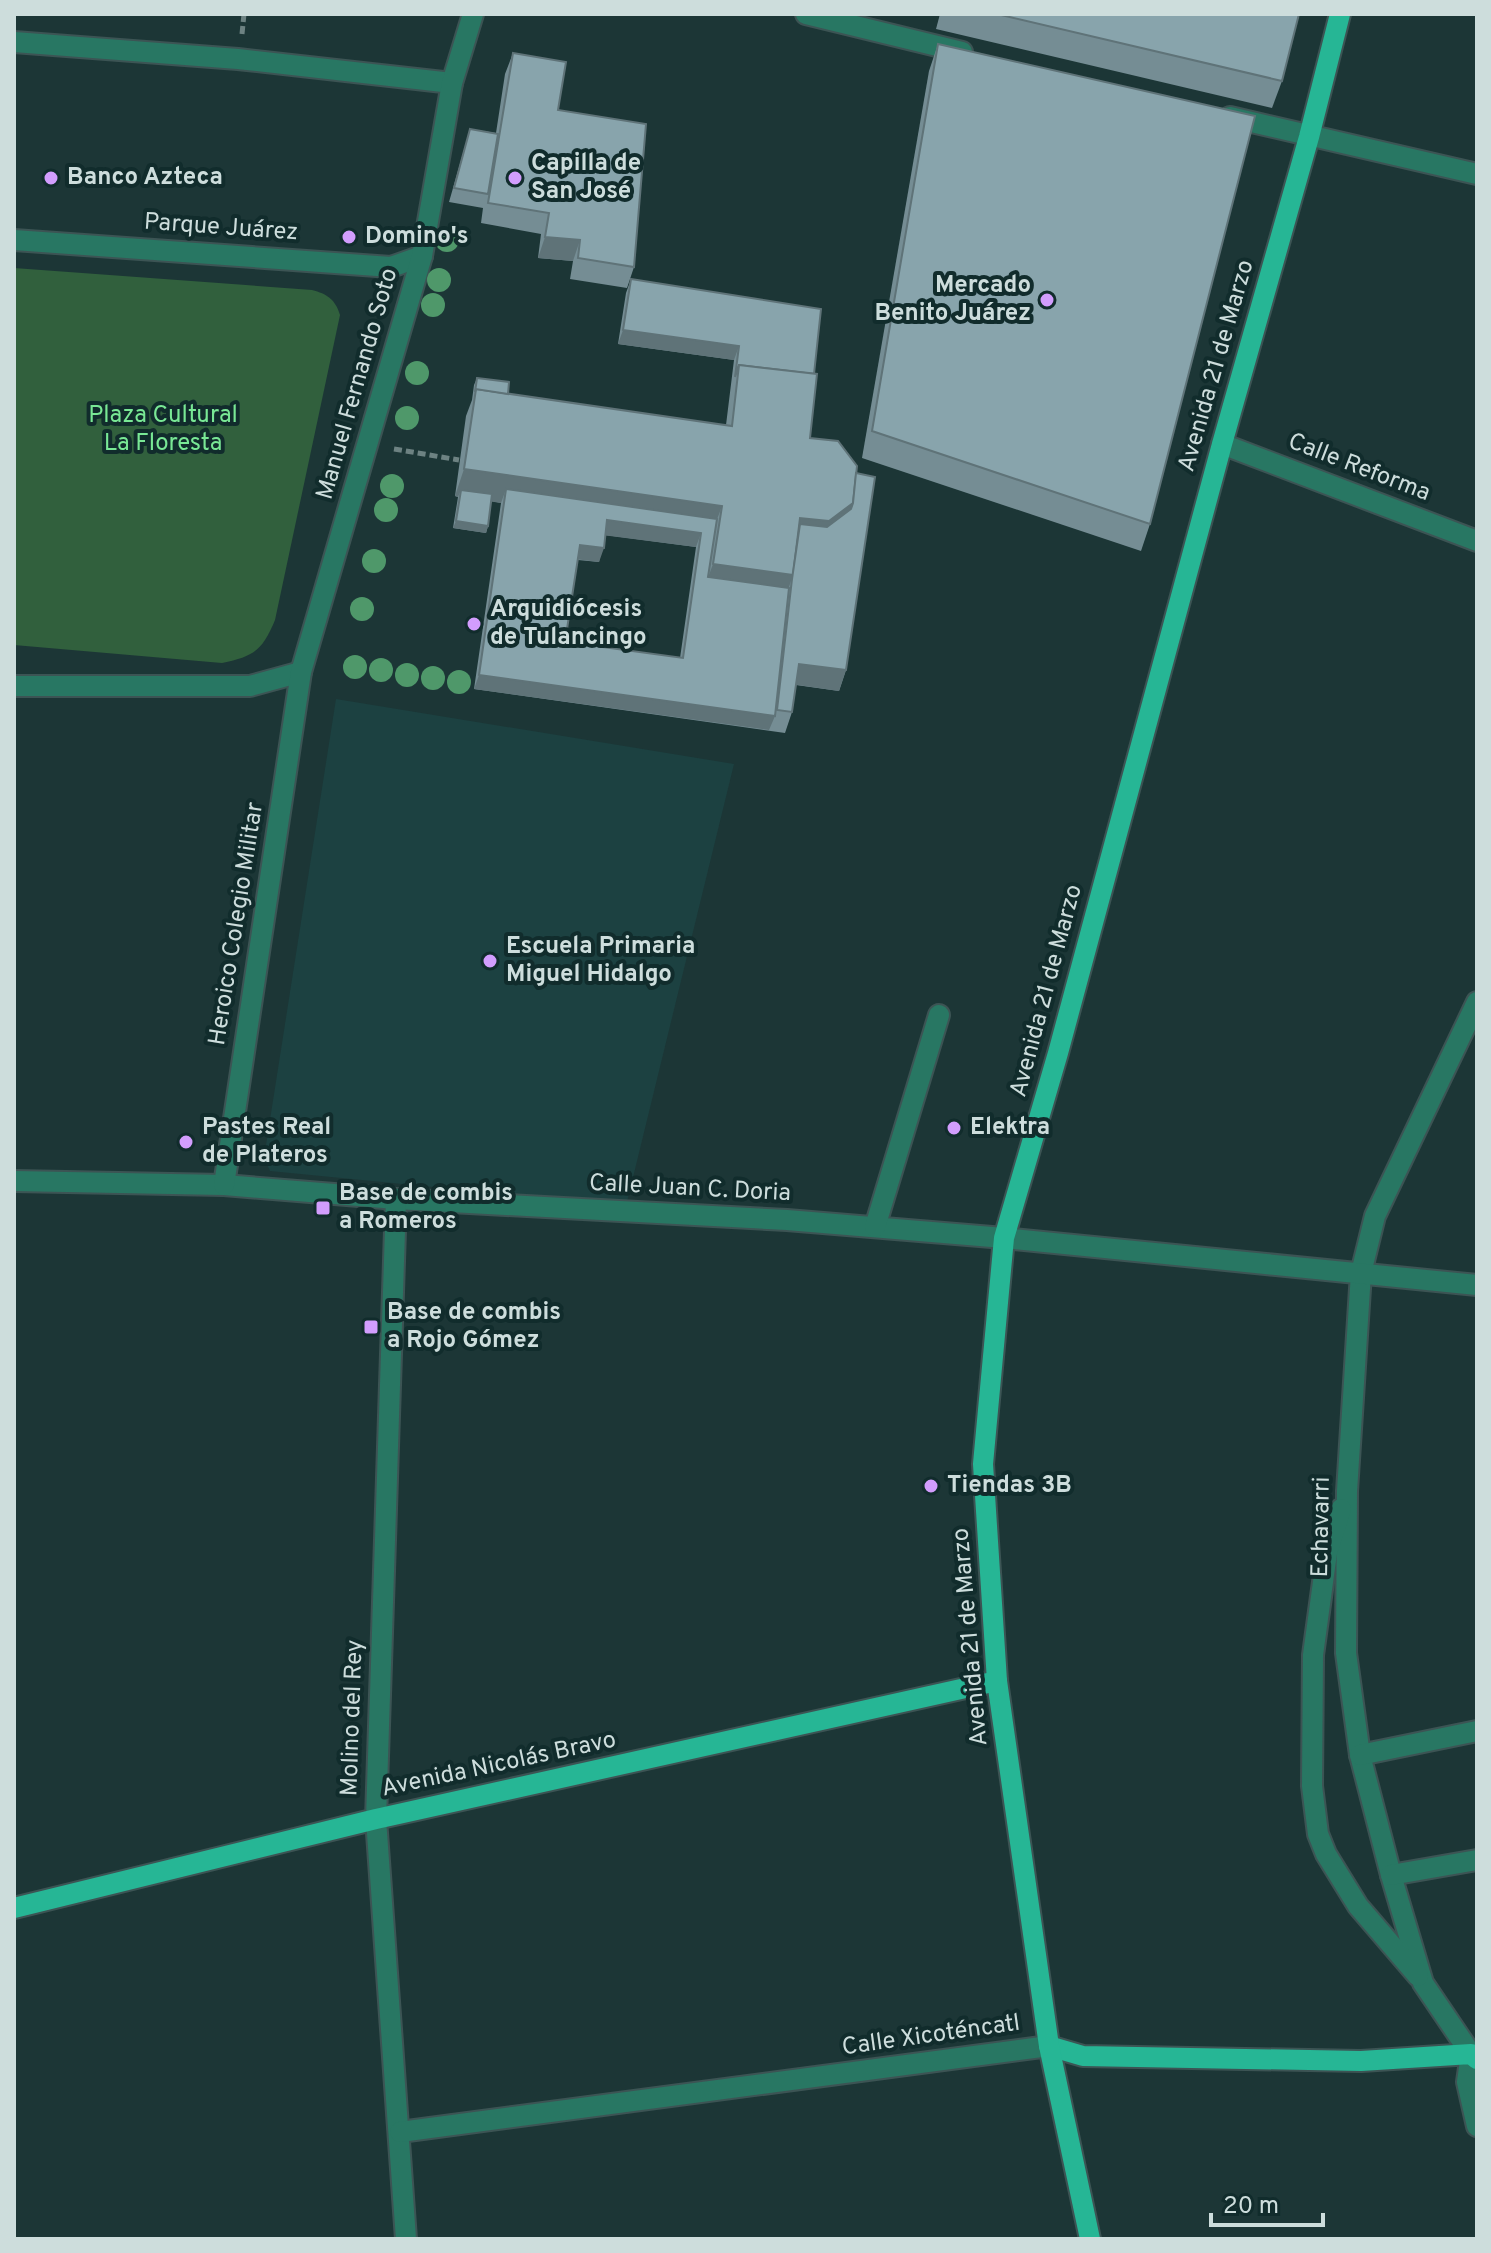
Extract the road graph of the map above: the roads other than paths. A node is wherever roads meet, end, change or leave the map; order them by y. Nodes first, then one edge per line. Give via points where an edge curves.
1 (473, 14) edge
2 (806, 14) edge
3 (1340, 14) edge
4 (14, 42) edge
5 (974, 55) edge
6 (452, 83) junction
7 (1217, 114) edge
8 (1309, 137) junction
9 (1477, 174) edge
10 (14, 240) edge
11 (422, 256) junction
12 (1222, 444) junction
13 (1477, 541) edge
14 (301, 672) junction
15 (14, 686) edge
16 (1477, 1002) edge
17 (939, 1015) dead end
18 (14, 1181) edge
19 (224, 1185) junction
20 (396, 1199) junction
21 (875, 1227) junction
22 (1004, 1238) junction
23 (1361, 1273) junction
24 (1477, 1285) edge
25 (1347, 1491) junction
26 (997, 1681) junction
27 (1477, 1731) edge
28 (1360, 1755) junction
29 (376, 1819) junction
30 (1477, 1860) edge
31 (1391, 1875) junction
32 (14, 1908) edge
33 (1423, 1983) junction
34 (1049, 2046) junction
35 (1474, 2057) edge
36 (1477, 2126) edge
37 (400, 2132) junction
38 (406, 2239) edge
39 (1090, 2239) edge

1 - 6 street, Manuel Fernando Soto
2 - 5 street
3 - 8 main road, Avenida 21 de Marzo
4 - 6 street
6 - 11 street, Manuel Fernando Soto
7 - 8 street
8 - 9 street
8 - 12 main road, Avenida 21 de Marzo
10 - 11 street, Parque Juárez via 391,267
11 - 14 street, Manuel Fernando Soto
12 - 13 street, Calle Reforma
12 - 22 main road, Avenida 21 de Marzo
14 - 15 street via 250,686
14 - 19 street, Heroico Colegio Militar
16 - 23 street, Echavarri via 1375,1216
17 - 21 street
18 - 19 street, Calle Juan C. Doria
19 - 20 street, Calle Juan C. Doria
20 - 21 street, Calle Juan C. Doria
20 - 29 street, Molino del Rey
21 - 22 street, Calle Juan C. Doria
22 - 23 street, Calle Juan C. Doria
22 - 26 main road, Avenida 21 de Marzo via 983,1464
23 - 24 street, Calle Juan C. Doria
23 - 25 street, Echavarri
25 - 28 street, Echavarri via 1346,1653
25 - 33 street via 1327,1553 1313,1655 1312,1786 1318,1834 1358,1906
26 - 29 main road, Avenida Nicolás Bravo
26 - 34 main road, Avenida 21 de Marzo
27 - 28 street
28 - 31 street, Echavarri
29 - 32 main road, Avenida Nicolás Bravo
29 - 37 street, Molino del Rey
30 - 31 street
31 - 33 street, Echavarri
33 - 35 street, Echavarri
34 - 35 main road, Calle Xicoténcatl via 1083,2056 1345,2061
34 - 37 street, Calle Xicoténcatl
34 - 39 main road, Avenida 21 de Marzo
35 - 36 street via 1467,2082
37 - 38 street, Molino del Rey

